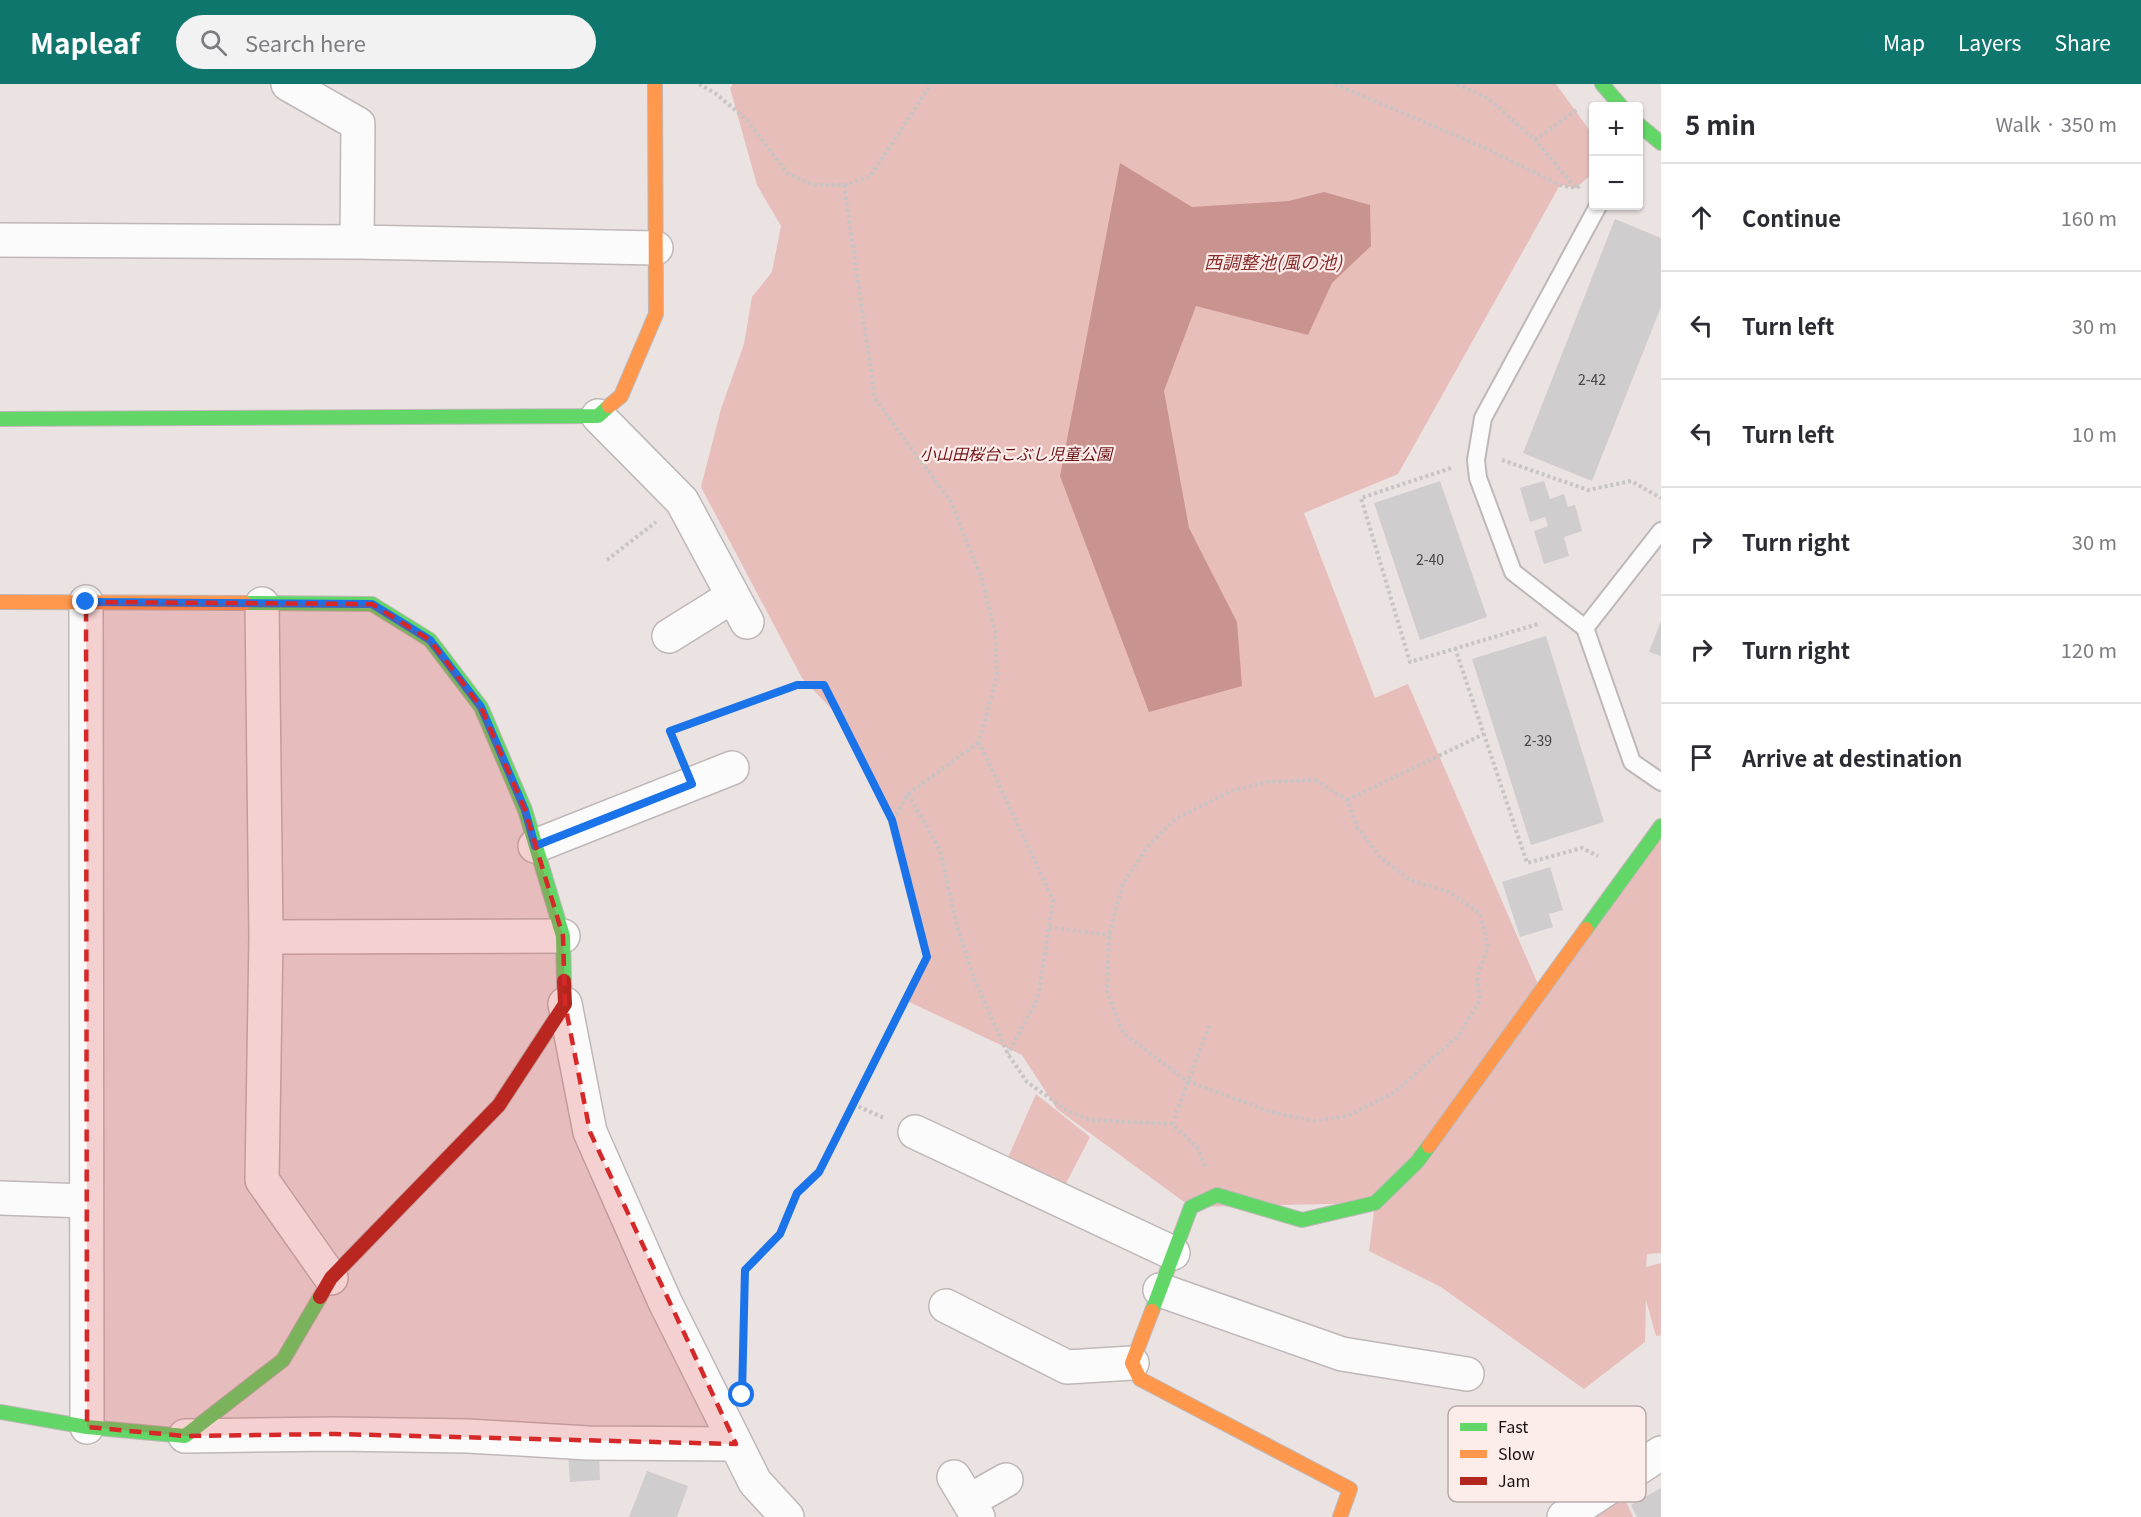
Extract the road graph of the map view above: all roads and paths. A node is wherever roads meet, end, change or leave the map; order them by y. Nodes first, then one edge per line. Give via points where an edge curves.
1 (288, 84) edge
2 (655, 84) edge
3 (699, 84) edge
4 (931, 84) edge
5 (1335, 84) edge
6 (1457, 84) edge
7 (1602, 84) edge
8 (1618, 102) edge
9 (1580, 107) dead end
10 (1643, 134) edge
11 (1535, 140) junction
12 (1661, 143) edge
13 (1585, 183) dead end
14 (844, 185) junction
15 (1576, 188) junction
16 (1596, 210) edge
17 (0, 240) edge
18 (357, 242) junction
19 (656, 248) junction
20 (598, 416) junction
21 (0, 419) edge
22 (1476, 460) junction
23 (1661, 498) edge
24 (682, 501) junction
25 (1661, 531) edge
26 (607, 560) dead end
27 (0, 602) edge
28 (86, 602) junction
29 (262, 604) junction
30 (1568, 616) junction
31 (1585, 628) junction
32 (669, 636) dead end
33 (1455, 648) junction
34 (1484, 734) junction
35 (979, 742) junction
36 (732, 768) dead end
37 (1661, 782) edge
38 (692, 784) junction
39 (908, 794) junction
40 (1347, 800) junction
41 (892, 820) junction
42 (1661, 826) edge
43 (535, 846) junction
44 (1618, 885) junction
45 (1049, 927) junction
46 (1109, 935) junction
47 (564, 936) junction
48 (266, 937) junction
49 (565, 1004) junction
50 (1210, 1024) dead end
51 (1008, 1054) junction
52 (1187, 1081) junction
53 (1172, 1124) junction
54 (915, 1132) dead end
55 (1217, 1195) junction
56 (0, 1198) edge
57 (86, 1201) junction
58 (1173, 1253) junction
59 (331, 1278) junction
60 (1160, 1290) junction
61 (946, 1306) dead end
62 (1132, 1363) junction
63 (1467, 1374) dead end
64 (742, 1383) dead end
65 (0, 1412) edge
66 (87, 1427) junction
67 (186, 1436) junction
68 (736, 1444) junction
69 (1661, 1453) edge
70 (1646, 1463) edge
71 (1006, 1480) dead end
72 (967, 1498) edge
73 (1587, 1502) edge
74 (787, 1517) edge
75 (1340, 1517) edge
76 (1564, 1517) edge

1 - 18 street via 358,124
2 - 19 street
3 - 14 path via 747,120 788,174 814,185
4 - 14 path via 870,177
5 - 15 path via 1492,151 1560,185
6 - 11 path via 1489,99
7 - 8 street
9 - 11 path
10 - 12 street
11 - 15 path
13 - 15 path
14 - 35 path via 875,399 951,502 982,580 996,631 997,676
16 - 22 lane via 1483,418
17 - 18 street
18 - 19 street
19 - 20 street via 656,314 621,396
20 - 21 street
20 - 24 street
22 - 23 path via 1497,458 1588,490 1631,481
22 - 30 lane via 1478,478 1513,572
22 - 33 path via 1361,498 1410,662
24 - 26 path
24 - 32 street via 740,609
25 - 31 lane
27 - 28 street
28 - 29 street
28 - 57 street
29 - 43 street via 372,604 430,640 481,707 525,810
29 - 48 street
30 - 31 lane
30 - 33 path
31 - 37 lane via 1632,762
33 - 34 path
34 - 40 path
34 - 44 path via 1527,863 1582,848 1600,857
35 - 39 path
35 - 45 path via 1053,900
36 - 38 street
38 - 41 path via 670,731 797,685 824,685
38 - 43 street
39 - 41 path
39 - 51 path via 940,850 974,979
40 - 46 path via 1315,780 1268,782 1231,791 1175,819 1147,847 1122,886
40 - 52 path via 1357,827 1380,858 1410,880 1447,891 1480,913 1488,947 1478,977 1480,1000 1458,1036 1395,1092 1347,1116 1312,1121
41 - 64 path via 927,957 819,1172 797,1193 780,1234 745,1270
42 - 44 street
43 - 47 street
44 - 55 street via 1417,1162 1375,1203 1302,1220
45 - 46 path
45 - 51 path via 1038,998
46 - 52 path via 1107,992 1124,1034
47 - 48 street
47 - 49 street
48 - 59 street via 262,1180
49 - 59 street via 499,1105
49 - 68 street via 590,1132 665,1302
50 - 52 path
51 - 53 path via 1027,1082 1066,1110 1090,1120
52 - 53 path
53 - 55 path via 1197,1147
54 - 58 street
55 - 58 street via 1191,1207
56 - 57 street
57 - 66 street
58 - 60 street
59 - 67 street via 283,1360
60 - 62 street
60 - 63 street via 1342,1354
61 - 62 street via 1067,1366
62 - 75 street via 1140,1378 1350,1489
65 - 66 street
66 - 67 street
67 - 68 street via 357,1435
68 - 74 street via 755,1482
69 - 70 street
71 - 72 street
73 - 76 street

